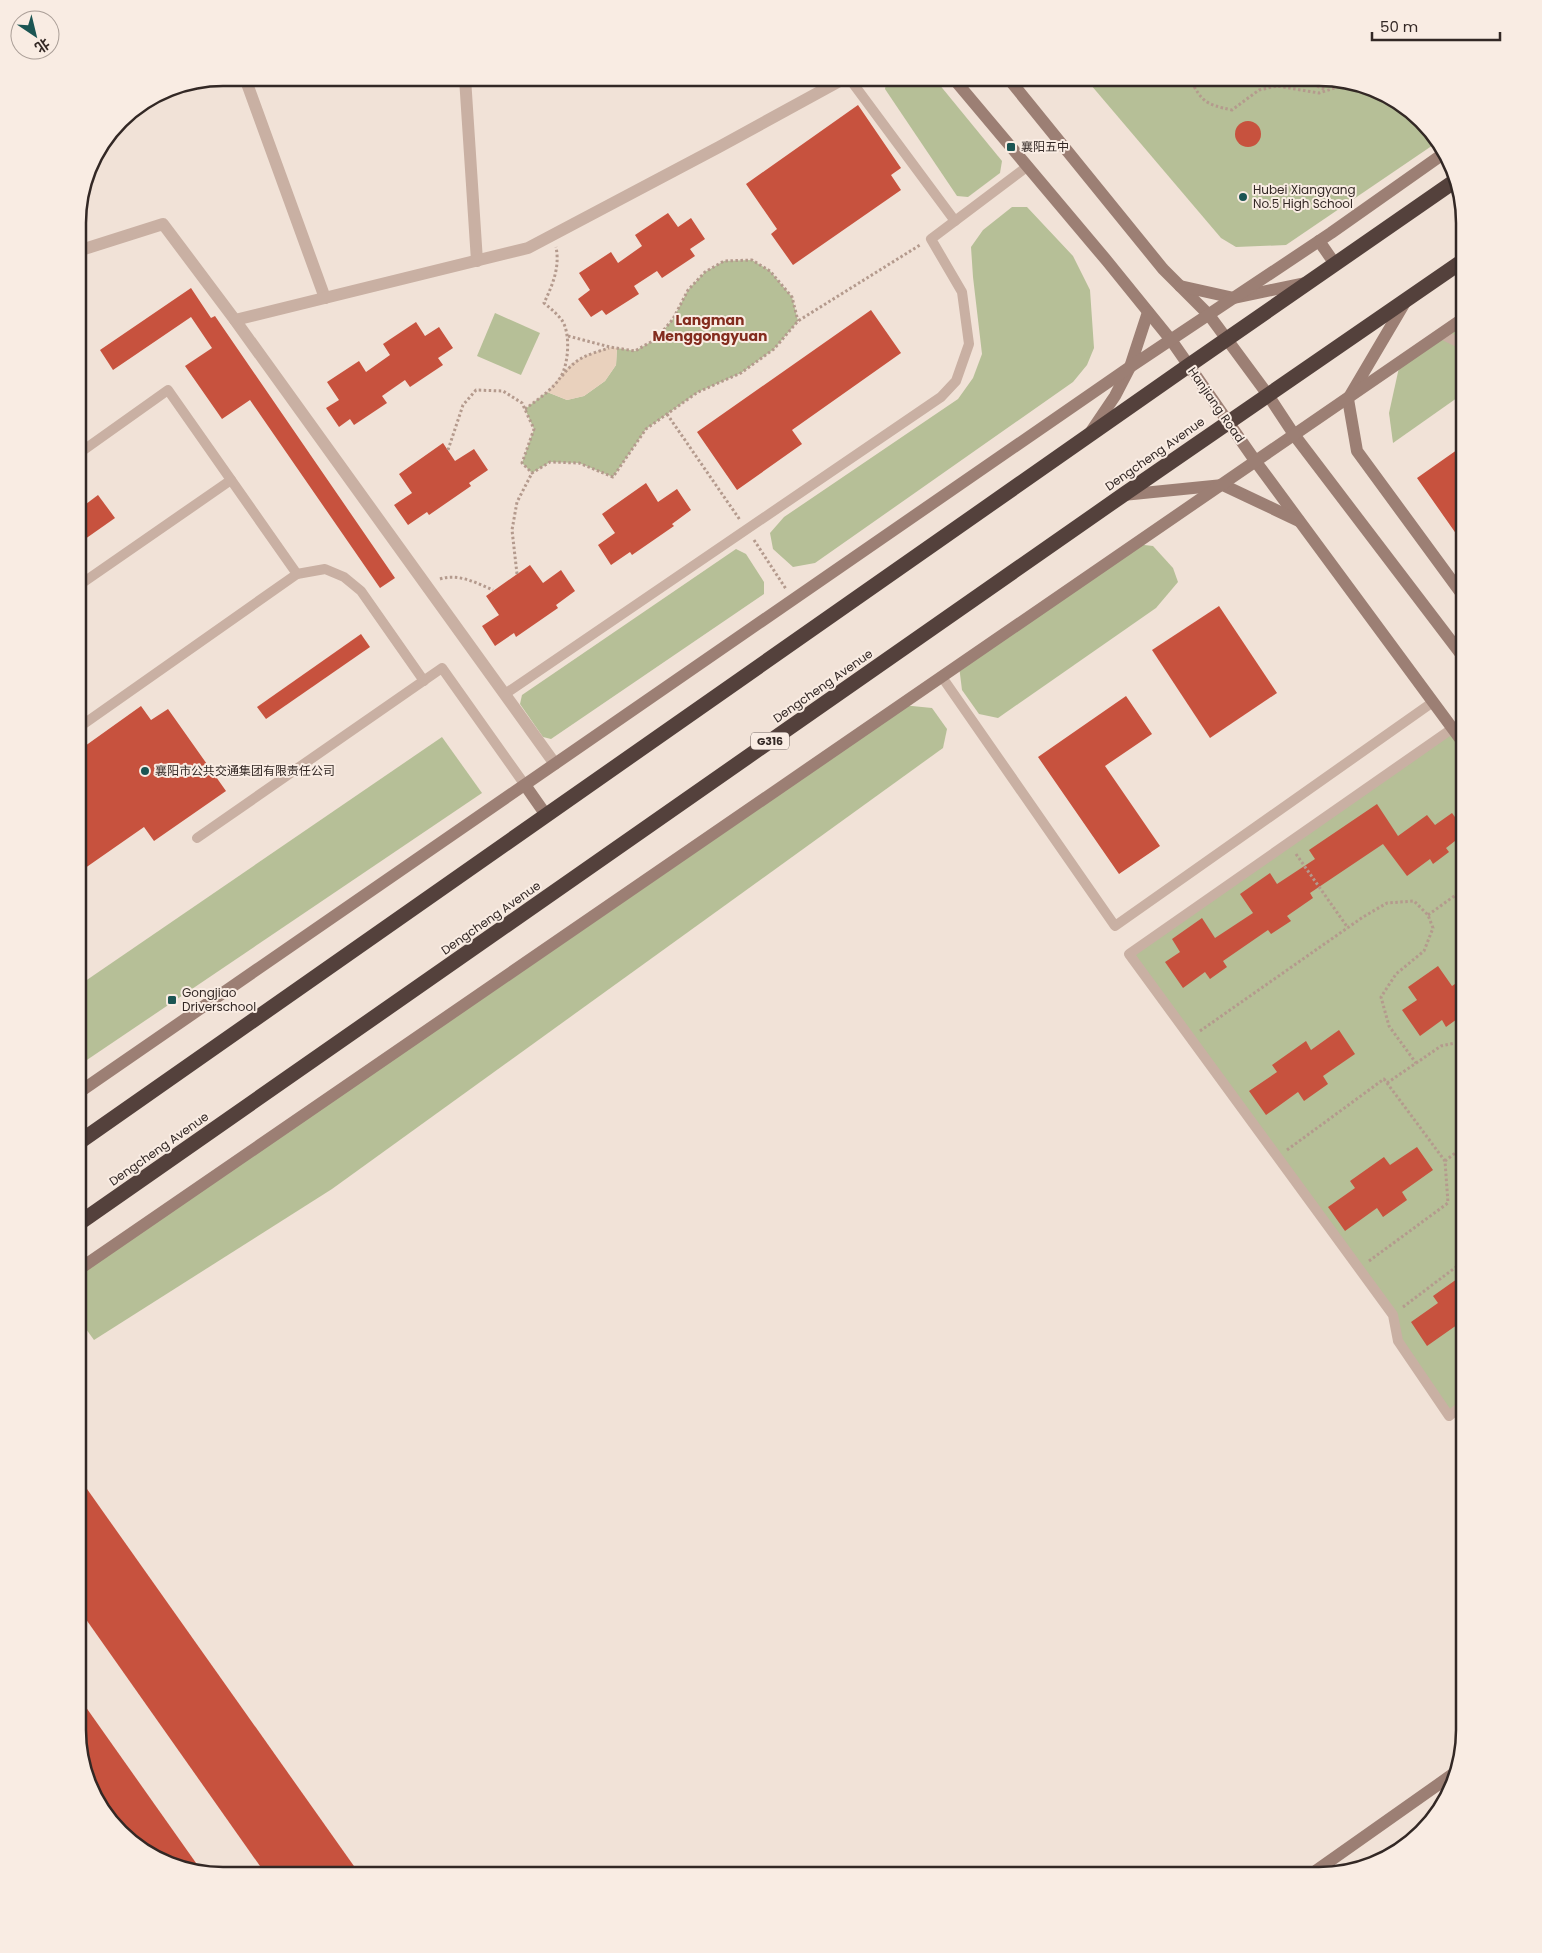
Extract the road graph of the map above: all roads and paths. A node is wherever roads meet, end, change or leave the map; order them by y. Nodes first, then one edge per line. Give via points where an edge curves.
1 (248, 87) edge
2 (466, 87) edge
3 (829, 87) edge
4 (856, 87) edge
5 (961, 87) edge
6 (1015, 87) edge
7 (1194, 87) edge
8 (1272, 87) edge
9 (1283, 87) edge
10 (1320, 87) edge
11 (1335, 88) edge
12 (1327, 90) junction
13 (1438, 158) edge
14 (1028, 166) junction
15 (1450, 185) edge
16 (954, 221) junction
17 (554, 234) junction
18 (931, 238) junction
19 (1319, 241) junction
20 (87, 248) edge
21 (477, 260) junction
22 (1335, 264) junction
23 (1456, 266) edge
24 (1308, 283) junction
25 (1179, 285) junction
26 (325, 298) junction
27 (1234, 298) junction
28 (1408, 299) junction
29 (1148, 312) junction
30 (1209, 315) junction
31 (235, 320) junction
32 (798, 321) junction
33 (1456, 324) edge
34 (1441, 334) junction
35 (568, 336) junction
36 (1226, 339) junction
37 (1171, 340) junction
38 (1456, 341) edge
39 (610, 348) junction
40 (1188, 366) junction
41 (1130, 367) junction
42 (561, 377) junction
43 (1268, 395) junction
44 (1348, 399) junction
45 (525, 409) junction
46 (667, 414) junction
47 (1228, 422) junction
48 (1088, 436) junction
49 (1295, 436) junction
50 (87, 448) edge
51 (448, 450) dead end
52 (1256, 462) junction
53 (532, 473) junction
54 (231, 480) junction
55 (1223, 485) junction
56 (1122, 495) junction
57 (1300, 521) junction
58 (747, 530) junction
59 (297, 574) junction
60 (517, 574) dead end
61 (87, 580) edge
62 (426, 584) junction
63 (1456, 586) edge
64 (494, 590) dead end
65 (793, 600) junction
66 (1456, 647) edge
67 (942, 677) junction
68 (424, 681) junction
69 (506, 694) junction
70 (1434, 702) junction
71 (87, 722) edge
72 (1453, 728) junction
73 (1456, 732) edge
74 (555, 764) junction
75 (525, 784) junction
76 (546, 815) junction
77 (197, 838) dead end
78 (1288, 843) junction
79 (1456, 894) edge
80 (1428, 915) junction
81 (1348, 928) junction
82 (1190, 1037) junction
83 (1456, 1043) edge
84 (1416, 1063) junction
85 (1387, 1083) junction
86 (86, 1087) edge
87 (86, 1137) edge
88 (1456, 1152) edge
89 (1277, 1156) junction
90 (1445, 1161) junction
91 (86, 1218) edge
92 (86, 1264) edge
93 (1456, 1267) edge
94 (1359, 1269) junction
95 (1393, 1315) junction
96 (1456, 1410) edge
97 (1446, 1779) edge
98 (1323, 1867) edge

1 - 26 street
2 - 21 street
3 - 17 street
4 - 16 lane
5 - 14 street, Hanjiang Road
6 - 25 street
7 - 8 path via 1212,106 1232,110 1259,90
9 - 12 path via 1319,93
10 - 12 path
11 - 12 path
13 - 19 street
14 - 16 lane
14 - 29 street, Hanjiang Road
15 - 22 highway
16 - 18 lane
17 - 21 street via 528,248
17 - 35 path via 558,257 555,276 544,302 562,320
18 - 32 path
18 - 58 lane via 962,292 968,344 956,381 941,398
19 - 22 street
19 - 27 street
20 - 31 street via 163,224
21 - 26 street
22 - 24 highway
23 - 28 highway, Dengcheng Avenue / G316
24 - 27 street
24 - 36 highway
25 - 27 street
25 - 30 street
26 - 31 street
27 - 30 street
28 - 43 highway, Dengcheng Avenue / G316
28 - 44 street
29 - 37 street, Hanjiang Road
29 - 41 street
30 - 36 street
30 - 37 street
31 - 62 street
32 - 39 path via 792,297 770,271 752,260 724,261 704,272 688,290 673,319 656,339 635,351
32 - 46 path via 774,349 741,373 698,392
33 - 34 street
34 - 38 lane
34 - 44 street
35 - 39 path
35 - 42 path via 568,355
36 - 40 highway
36 - 43 street
37 - 40 street, Hanjiang Road
37 - 41 street
39 - 42 path via 571,364
40 - 47 street, Hanjiang Road
40 - 48 highway
41 - 48 street
41 - 65 street
42 - 45 path
43 - 47 highway, Dengcheng Avenue / G316
43 - 49 street
44 - 49 street
44 - 63 street via 1357,450
45 - 51 path via 522,403 503,391 476,390 463,406
45 - 53 path via 534,429 522,463
46 - 53 path via 646,429 614,478 578,463 550,462
46 - 58 path
47 - 52 street, Hanjiang Road
47 - 56 highway, Dengcheng Avenue / G316
48 - 76 highway
49 - 52 street
49 - 66 street
50 - 54 lane via 168,390
52 - 55 street
52 - 57 street, Hanjiang Road
53 - 60 path via 517,502 512,530
54 - 59 lane
54 - 61 lane
55 - 56 street
55 - 57 street
55 - 67 street
56 - 91 highway, Dengcheng Avenue / G316
57 - 70 street, Hanjiang Road
58 - 65 path
58 - 69 lane
59 - 68 lane via 325,569 344,577 361,591
59 - 71 lane
62 - 64 path via 447,577 474,581
62 - 69 street
65 - 74 street
67 - 70 lane via 1115,926
67 - 92 street
68 - 75 lane via 442,668
68 - 77 lane
69 - 74 street
70 - 72 street, Hanjiang Road
72 - 73 street, Hanjiang Road
72 - 78 lane
74 - 75 street
75 - 76 street
75 - 86 street
76 - 87 highway
78 - 81 path
78 - 82 lane via 1129,954
79 - 80 path
80 - 81 path via 1414,901 1388,903
80 - 84 path via 1433,928 1424,951 1396,974 1381,997 1390,1026
81 - 82 path
82 - 89 lane
83 - 84 path via 1440,1046
84 - 85 path
85 - 89 path via 1384,1079
85 - 90 path
88 - 90 path
89 - 94 lane
90 - 94 path via 1448,1203
93 - 95 path
94 - 95 lane
95 - 96 lane via 1398,1341 1449,1416
97 - 98 street

